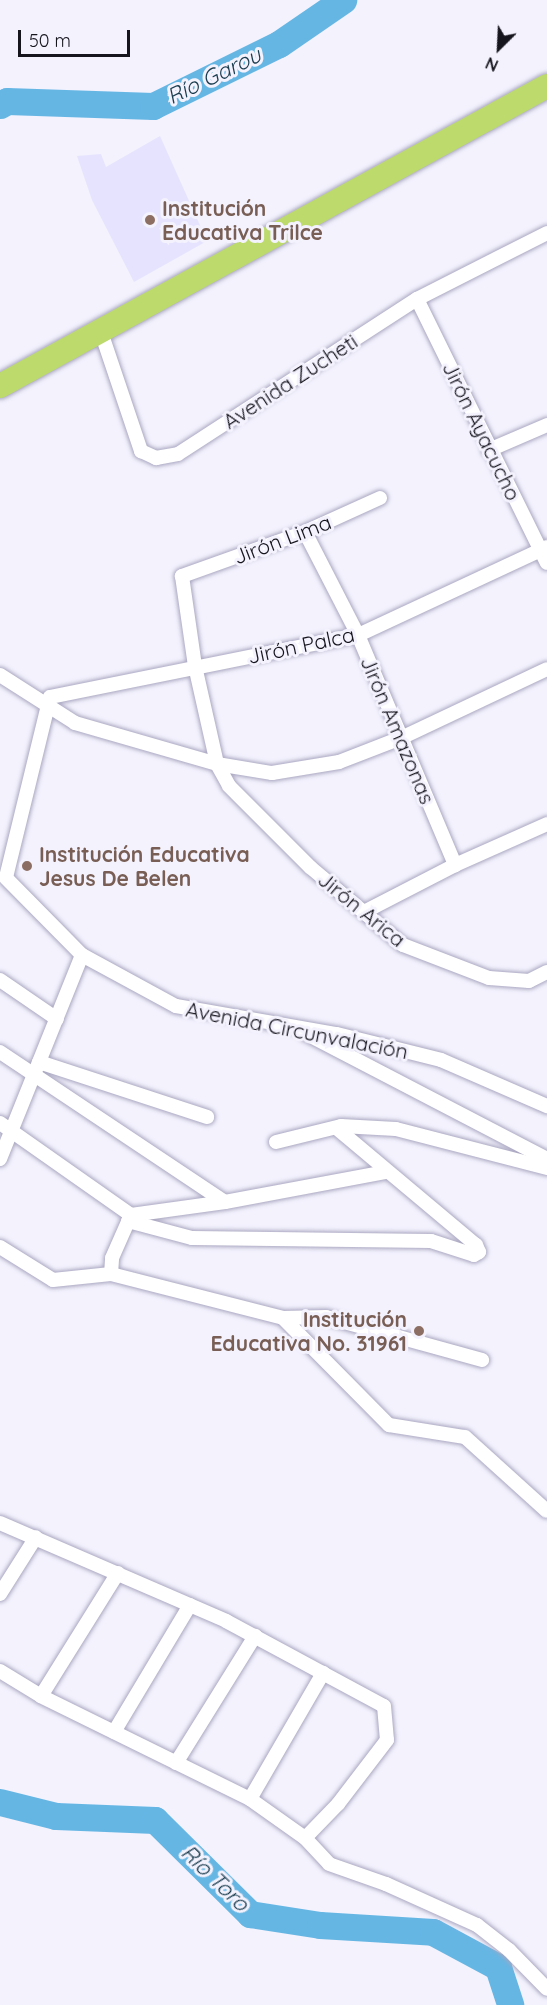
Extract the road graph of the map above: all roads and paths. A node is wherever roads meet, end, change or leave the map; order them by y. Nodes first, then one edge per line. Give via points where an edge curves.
1 (547, 86) edge
2 (547, 233) edge
3 (417, 299) junction
4 (100, 332) junction
5 (0, 386) edge
6 (547, 425) edge
7 (489, 450) junction
8 (380, 498) dead end
9 (305, 532) junction
10 (544, 548) edge
11 (547, 563) edge
12 (182, 576) joint
13 (358, 635) junction
14 (195, 666) junction
15 (547, 669) edge
16 (0, 675) edge
17 (46, 706) junction
18 (401, 738) junction
19 (217, 764) junction
20 (547, 824) edge
21 (454, 865) junction
22 (2, 880) edge
23 (364, 912) junction
24 (82, 955) junction
25 (547, 972) edge
26 (0, 980) edge
27 (57, 1018) junction
28 (293, 1026) junction
29 (0, 1052) edge
30 (39, 1062) junction
31 (33, 1076) junction
32 (547, 1106) edge
33 (207, 1117) dead end
34 (6, 1127) edge
35 (338, 1129) junction
36 (276, 1142) dead end
37 (547, 1159) edge
38 (0, 1160) edge
39 (547, 1168) edge
40 (386, 1172) junction
41 (225, 1202) junction
42 (130, 1218) junction
43 (0, 1247) edge
44 (111, 1274) junction
45 (283, 1318) junction
46 (482, 1360) dead end
47 (547, 1511) edge
48 (0, 1523) edge
49 (36, 1537) junction
50 (118, 1573) junction
51 (0, 1594) edge
52 (190, 1605) junction
53 (255, 1636) junction
54 (0, 1671) edge
55 (323, 1673) junction
56 (41, 1696) junction
57 (114, 1732) junction
58 (176, 1763) junction
59 (250, 1799) junction
60 (304, 1838) junction
61 (547, 1989) edge

1 - 4 highway
2 - 3 street, Avenida Zucheti
3 - 4 street, Avenida Zucheti via 178,454 156,458 141,451
3 - 7 street, Jirón Ayacucho
4 - 5 highway
6 - 7 street
7 - 10 street, Jirón Ayacucho
8 - 9 street, Jirón Lima
9 - 12 street, Jirón Lima
9 - 13 street, Jirón Amazonas
10 - 11 street, Jirón Ayacucho
10 - 13 street, Jirón Palca
12 - 14 street, Jirón Arica
13 - 14 street, Jirón Palca
13 - 18 street, Jirón Amazonas
14 - 17 street, Jirón Palca via 57,693
14 - 19 street, Jirón Arica
15 - 18 street
16 - 17 street
17 - 19 street via 75,723
17 - 22 street, Avenida Circunvalación
18 - 19 street via 339,762 272,773
18 - 21 street, Jirón Amazonas
19 - 23 street, Jirón Arica via 229,786 310,867
20 - 21 street
21 - 23 street
22 - 24 street, Avenida Circunvalación
23 - 25 street, Jirón Arica via 403,945 489,978 529,981
24 - 27 street
24 - 28 street, Avenida Circunvalación via 176,1006
26 - 27 street
27 - 30 street
28 - 32 street, Avenida Circunvalación via 441,1060
28 - 37 street
29 - 31 street
30 - 31 street
30 - 33 street
31 - 34 street
31 - 41 street
34 - 38 street
34 - 42 street
35 - 36 street
35 - 39 street via 341,1126 396,1130
35 - 40 street
40 - 41 street
40 - 42 street via 476,1245 479,1252 474,1255 431,1241 192,1238
41 - 42 street
42 - 44 street via 112,1258
43 - 44 street via 53,1280
44 - 45 street
45 - 46 street via 326,1317
45 - 47 street via 389,1425 465,1437
48 - 49 street
49 - 50 street
49 - 51 street
50 - 52 street
50 - 56 street
52 - 53 street
52 - 57 street
53 - 55 street
53 - 58 street
54 - 56 street
55 - 59 street
55 - 60 street via 384,1706 387,1740 338,1804
56 - 57 street
57 - 58 street
58 - 59 street
59 - 60 street
60 - 61 street via 329,1864 420,1898 477,1925 509,1950

